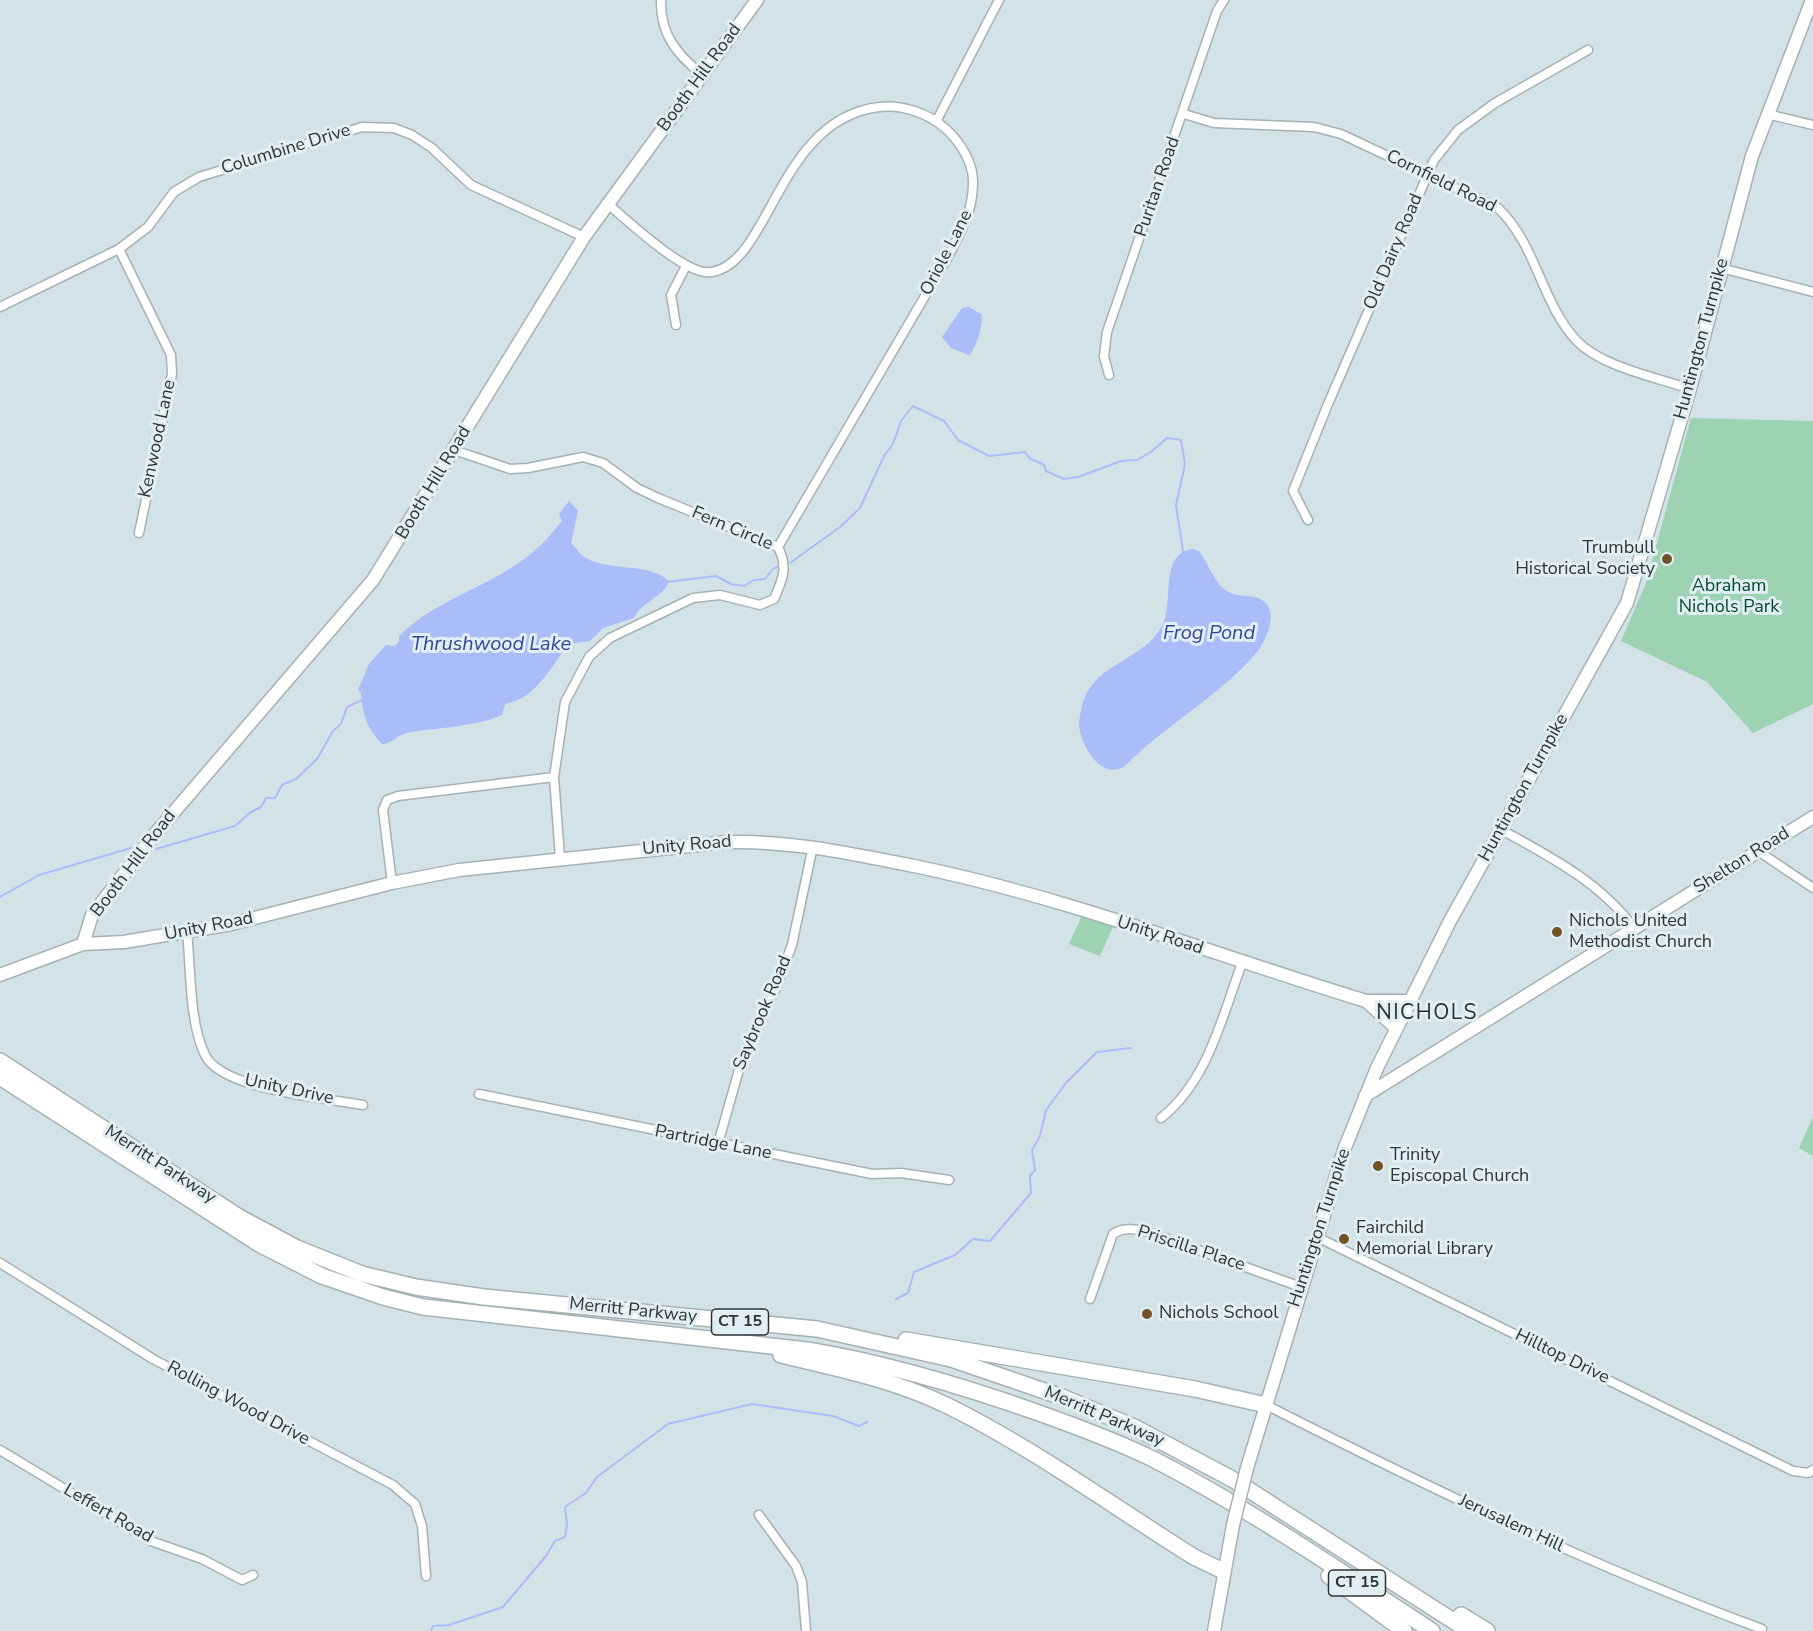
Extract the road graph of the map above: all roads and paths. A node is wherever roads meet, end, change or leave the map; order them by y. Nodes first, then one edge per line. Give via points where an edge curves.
1 (661, 0) edge
2 (757, 0) edge
3 (999, 0) edge
4 (1224, 0) edge
5 (1812, 0) edge
6 (1588, 50) dead end
7 (702, 75) junction
8 (1184, 114) junction
9 (1767, 114) junction
10 (937, 120) junction
11 (1813, 124) edge
12 (1427, 174) junction
13 (608, 204) junction
14 (584, 237) junction
15 (119, 249) junction
16 (686, 266) junction
17 (1721, 268) junction
18 (1813, 292) edge
19 (0, 307) edge
20 (676, 325) dead end
21 (1109, 375) dead end
22 (1690, 389) junction
23 (454, 450) junction
24 (1308, 520) dead end
25 (139, 533) dead end
26 (778, 547) junction
27 (554, 777) junction
28 (1813, 817) edge
29 (1500, 829) junction
30 (813, 846) junction
31 (1758, 851) junction
32 (560, 858) junction
33 (392, 883) junction
34 (1813, 888) edge
35 (1634, 928) junction
36 (187, 932) junction
37 (83, 945) junction
38 (1242, 963) junction
39 (0, 975) edge
40 (1366, 1001) junction
41 (1408, 1001) junction
42 (1395, 1027) junction
43 (0, 1061) edge
44 (0, 1077) edge
45 (479, 1094) dead end
46 (1365, 1096) junction
47 (363, 1105) dead end
48 (1161, 1118) dead end
49 (718, 1144) junction
50 (949, 1180) dead end
51 (1317, 1237) junction
52 (0, 1263) edge
53 (1301, 1287) junction
54 (1090, 1299) dead end
55 (817, 1329) junction
56 (726, 1342) junction
57 (1266, 1405) junction
58 (0, 1450) edge
59 (1810, 1471) edge
60 (759, 1515) dead end
61 (1282, 1534) junction
62 (1329, 1541) junction
63 (1223, 1571) junction
64 (253, 1575) dead end
65 (426, 1576) dead end
66 (1762, 1629) dead end
67 (806, 1631) edge
68 (1214, 1631) edge
69 (1404, 1631) edge
70 (1432, 1631) edge
71 (1469, 1631) edge
72 (1487, 1631) edge

1 - 7 street via 664,31 670,44
2 - 7 main road, Booth Hill Road
3 - 10 street
4 - 8 street, Puritan Road
5 - 9 main road, Huntington Turnpike
6 - 12 street, Old Dairy Road via 1495,103 1458,130
7 - 13 main road, Booth Hill Road
8 - 12 street, Cornfield Road via 1214,123 1314,127 1341,134
8 - 21 street, Puritan Road via 1107,332 1104,356
9 - 11 street
9 - 17 main road, Huntington Turnpike
10 - 16 street, Oriole Lane via 890,105 839,121 795,162 735,262 711,273
10 - 26 street, Oriole Lane via 962,147 974,176 972,208 949,255
12 - 22 street, Cornfield Road via 1498,208 1509,219 1562,320 1578,342 1601,359
12 - 24 street, Old Dairy Road via 1293,491
13 - 14 main road, Booth Hill Road
13 - 16 street
14 - 15 street, Columbine Drive via 471,185 432,148 412,135 394,128 362,127 199,177 174,192 148,227
14 - 23 main road, Booth Hill Road
15 - 19 street, Columbine Drive
15 - 25 street, Kenwood Lane via 171,355 172,374
16 - 20 street via 671,295
17 - 18 street
17 - 22 main road, Huntington Turnpike
22 - 29 main road, Huntington Turnpike via 1627,603
23 - 26 street, Fern Circle via 510,469 583,457 603,463 658,498
23 - 37 main road, Booth Hill Road via 373,580 155,834 92,915
26 - 27 street, Fern Circle via 785,575 774,599 760,605 720,595 693,598 609,638 589,657 565,702
27 - 32 street, Fern Circle
27 - 33 street via 387,800 383,810
28 - 31 main road, Shelton Road
29 - 35 street via 1575,872 1609,900
29 - 41 main road, Huntington Turnpike
30 - 32 main road, Unity Road via 728,842
30 - 38 main road, Unity Road via 982,880
30 - 49 street, Saybrook Road via 792,945 742,1059
31 - 34 street
31 - 35 main road, Shelton Road
32 - 33 main road, Unity Road
33 - 36 main road, Unity Road
35 - 46 main road, Shelton Road
36 - 37 main road, Unity Road
36 - 47 street, Unity Drive via 197,1034 212,1064 244,1083
37 - 39 main road, Unity Road
38 - 40 main road, Unity Road
38 - 48 street via 1194,1083
40 - 41 main road, Unity Road
40 - 42 main road, Unity Road
41 - 42 main road, Huntington Turnpike
42 - 46 main road, Huntington Turnpike
43 - 55 highway, Merritt Parkway / CT 15 via 239,1217 297,1248 362,1274 484,1297
44 - 56 highway, Merritt Parkway / CT 15 via 259,1245 344,1284 450,1312
45 - 49 street, Partridge Lane
46 - 51 main road, Huntington Turnpike
49 - 50 street, Partridge Lane via 872,1174 901,1173
51 - 53 main road, Huntington Turnpike
51 - 59 street, Hilltop Drive via 1793,1471
52 - 65 street, Rolling Wood Drive via 153,1359 393,1485 415,1504 422,1526
53 - 54 street, Priscilla Place via 1129,1228 1113,1234
53 - 57 main road, Huntington Turnpike
55 - 57 highway via 959,1348
55 - 62 highway, Merritt Parkway / CT 15 via 951,1359 1062,1397 1184,1452
56 - 61 highway, Merritt Parkway / CT 15 via 858,1358 1006,1401 1105,1437 1152,1459
56 - 63 highway via 891,1383 944,1405
57 - 63 main road, Huntington Turnpike, bridge
57 - 66 street, Jerusalem Hill via 1592,1562
58 - 64 street, Leffert Road via 151,1541 202,1559 242,1580
60 - 67 street via 796,1566 802,1582
61 - 69 highway via 1308,1561
61 - 70 highway, Merritt Parkway / CT 15
62 - 71 highway, Merritt Parkway / CT 15
62 - 72 highway
63 - 68 main road, Huntington Turnpike

